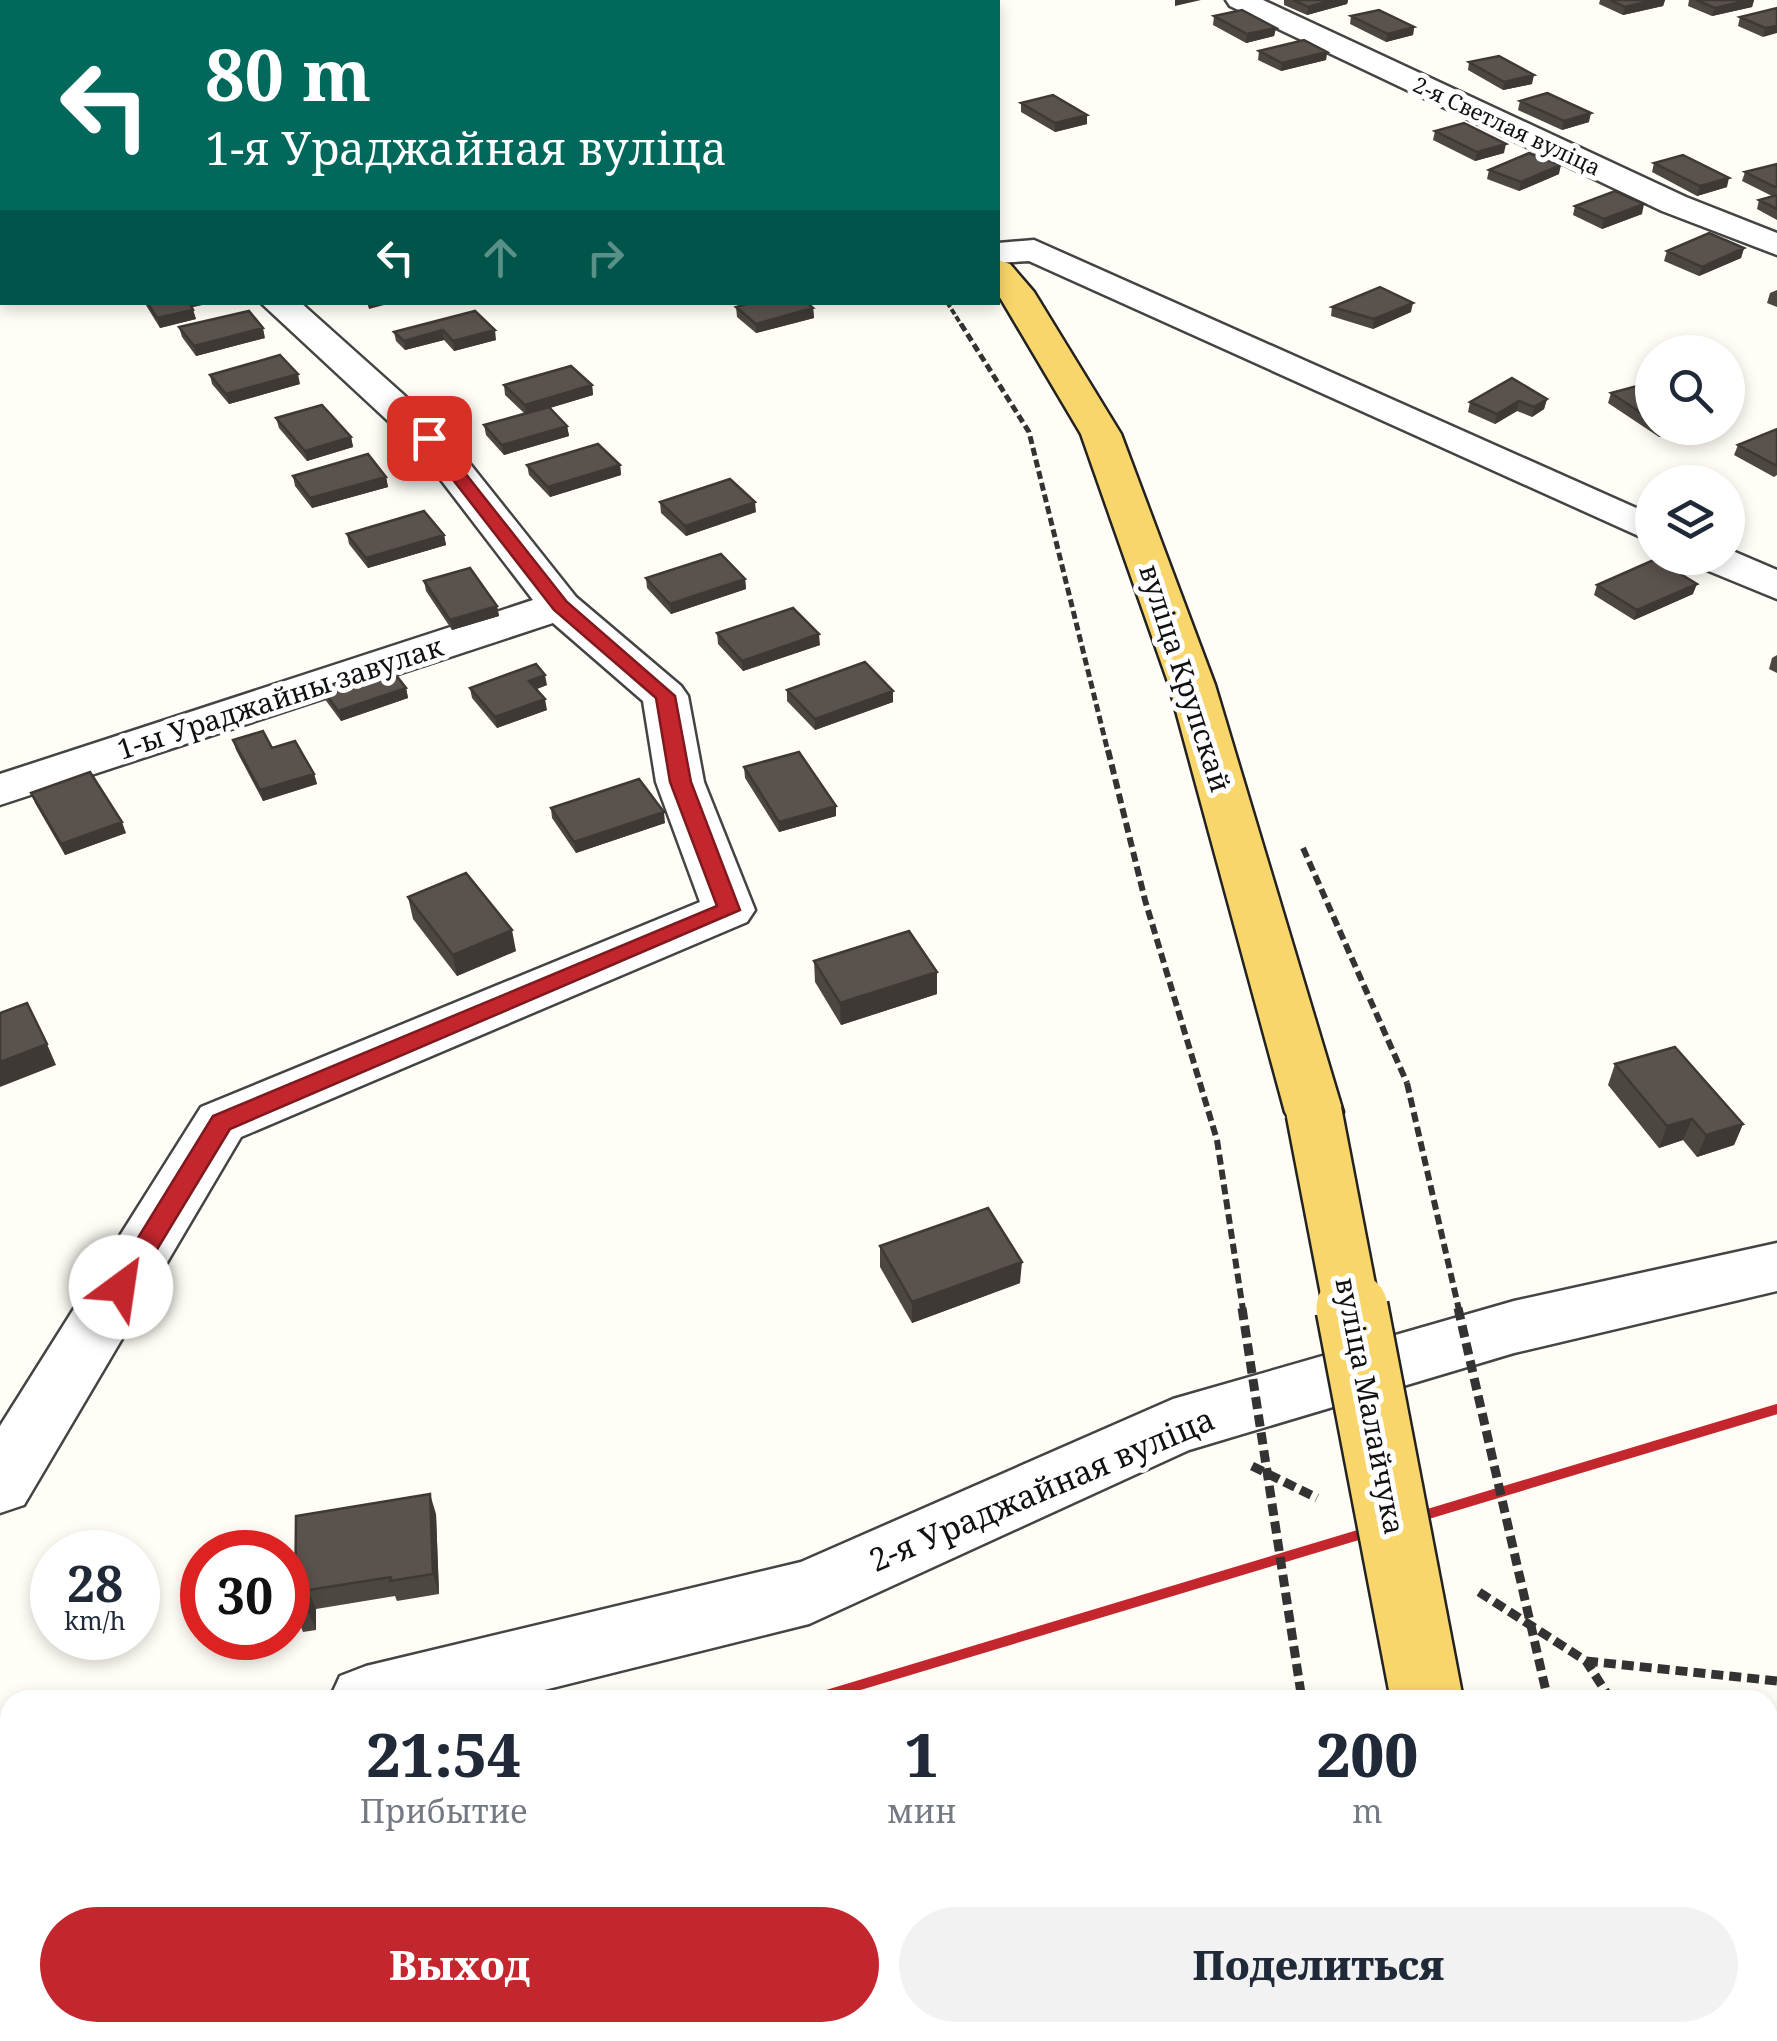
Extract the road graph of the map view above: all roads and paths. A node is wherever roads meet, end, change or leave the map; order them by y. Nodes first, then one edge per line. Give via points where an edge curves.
1 (1240, 0) edge
2 (1777, 246) edge
3 (1000, 253) edge
4 (1000, 273) edge
5 (281, 305) edge
6 (949, 305) edge
7 (1635, 522) edge
8 (1745, 572) edge
9 (1777, 586) edge
10 (560, 606) junction
11 (0, 790) edge
12 (1298, 836) dead end
13 (1314, 1112) joint
14 (1777, 1267) edge
15 (0, 1484) edge
16 (1586, 1661) dead end
17 (1777, 1681) edge
18 (407, 1690) edge
19 (1300, 1690) edge
20 (1425, 1690) edge
21 (1546, 1690) edge

1 - 2 street, 2-я Светлая вуліца
3 - 7 street via 1034,250
4 - 13 main road, вуліца Крупскай via 1101,434 1192,685
5 - 10 street via 429,438
6 - 19 path, bridge via 1029,432 1145,900 1217,1140
8 - 9 street
10 - 11 street, 1-ы Ураджайны завулак
10 - 15 street via 666,696 680,782 729,910 221,1122
12 - 21 path, bridge via 1407,1084
13 - 20 main road, вуліца Малайчука, bridge
14 - 18 street, 2-я Ураджайная вуліца via 1514,1326 1173,1426 809,1592
16 - 17 path

